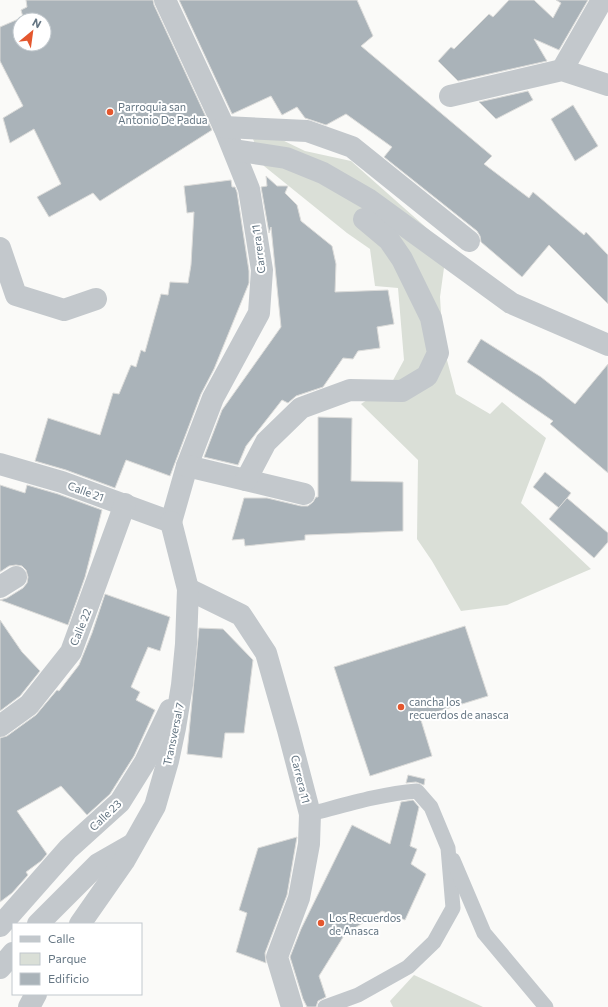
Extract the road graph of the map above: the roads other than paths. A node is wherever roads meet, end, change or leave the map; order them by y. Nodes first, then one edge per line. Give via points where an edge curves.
1 (165, 0) edge
2 (602, 0) edge
3 (562, 70) junction
4 (608, 85) edge
5 (450, 96) dead end
6 (224, 126) junction
7 (234, 150) junction
8 (364, 219) dead end
9 (469, 241) dead end
10 (0, 248) edge
11 (96, 299) dead end
12 (608, 345) edge
13 (0, 464) edge
14 (187, 466) junction
15 (246, 480) junction
16 (304, 494) dead end
17 (125, 504) junction
18 (171, 522) junction
19 (188, 589) junction
20 (182, 686) junction
21 (0, 726) edge
22 (310, 814) junction
23 (134, 844) junction
24 (448, 848) junction
25 (39, 923) edge
26 (81, 923) edge
27 (0, 926) edge
28 (12, 954) edge
29 (0, 968) edge
30 (35, 995) edge
31 (29, 1007) edge
32 (292, 1007) edge
33 (325, 1007) edge
34 (546, 1007) edge

1 - 6 street, Carrera 11
2 - 3 street
3 - 4 street
3 - 5 street
6 - 7 street, Carrera 11
6 - 9 street via 306,131 352,147
7 - 12 street via 286,158 323,173 368,199 511,303
7 - 14 street, Carrera 11 via 249,189 262,270 258,313 214,398
8 - 15 street via 388,240 402,259 431,318 438,353 427,376 402,391 350,390 301,408 266,442
10 - 11 street via 16,295 64,310
13 - 17 street, Calle 21
14 - 15 street
14 - 18 street, Carrera 11
15 - 16 street
17 - 18 street, Calle 21
17 - 21 street, Calle 22 via 71,652 29,705
18 - 19 street, Transversal 7
19 - 20 street, Transversal 7
19 - 22 street, Carrera 11 via 241,615 266,653
20 - 23 street, Transversal 7 via 171,748 155,806
20 - 27 street, Calle 23 via 146,762 120,802 68,849
22 - 24 lane via 367,799 417,791 431,807
22 - 32 street, Carrera 11 via 309,844 299,898 277,957
23 - 25 street via 98,864
23 - 26 street, Transversal 7
24 - 33 lane via 453,908 434,942 408,967 358,995
24 - 34 lane via 484,934
28 - 29 street
30 - 31 street

